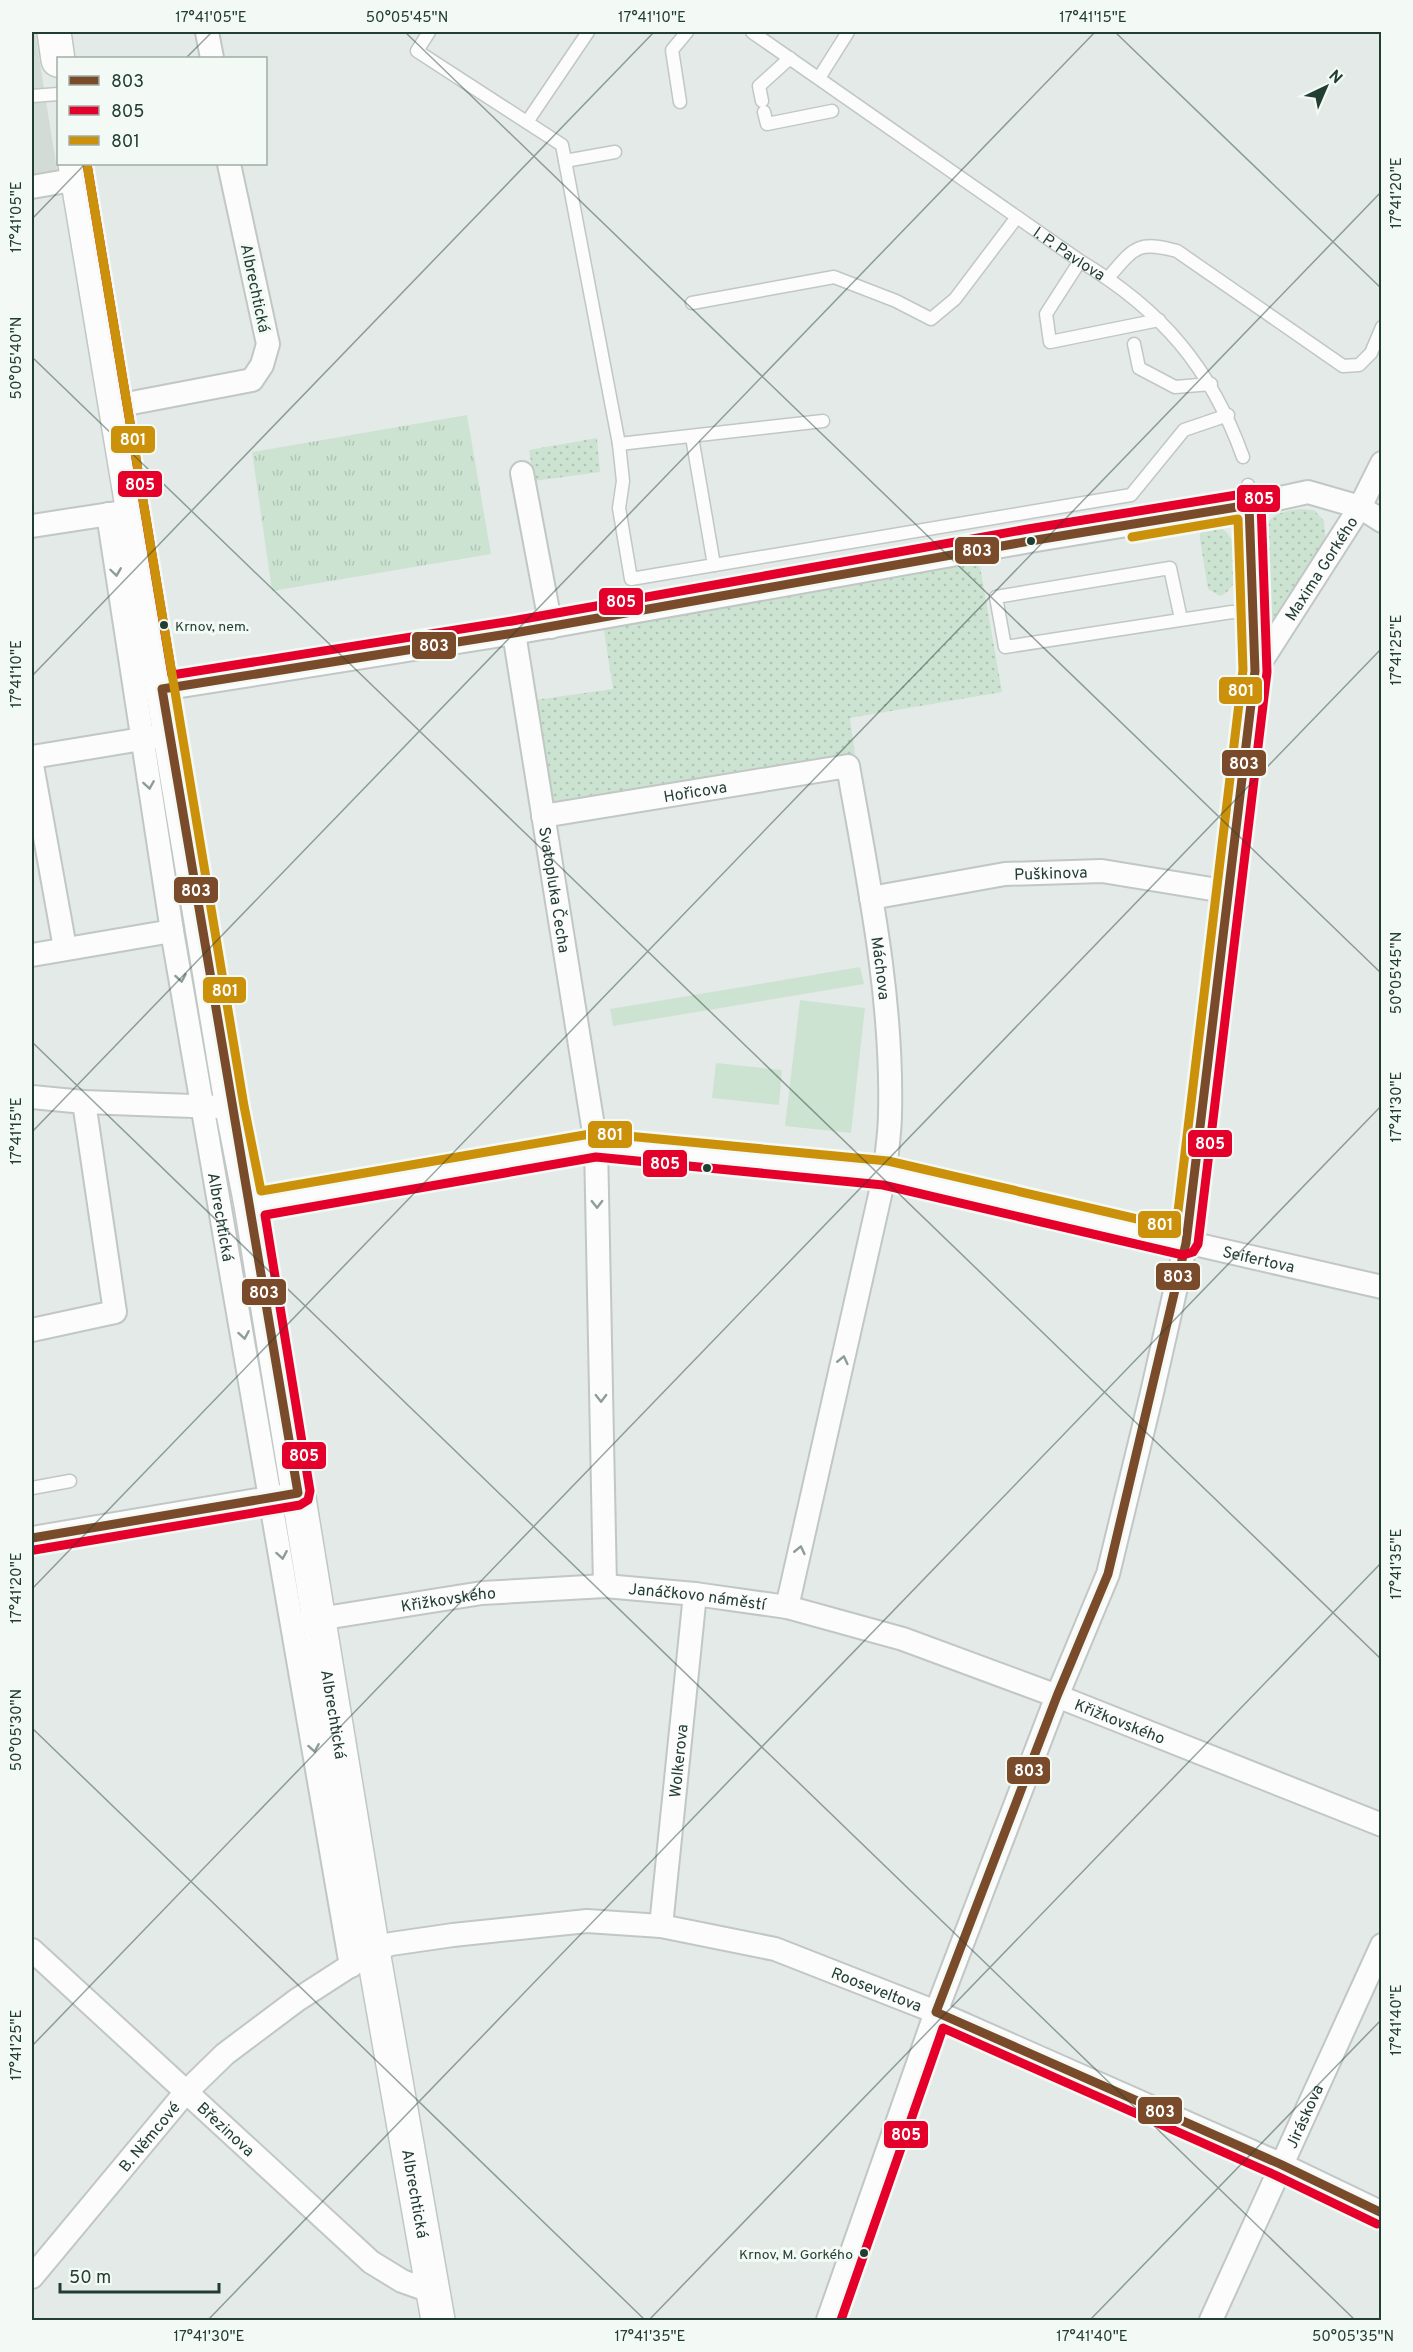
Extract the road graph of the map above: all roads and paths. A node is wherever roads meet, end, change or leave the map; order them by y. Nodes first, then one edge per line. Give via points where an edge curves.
1 (54, 32) edge
2 (207, 32) edge
3 (429, 32) edge
4 (588, 32) edge
5 (687, 32) edge
6 (752, 32) edge
7 (848, 32) edge
8 (58, 57) edge
9 (212, 57) edge
10 (790, 58) junction
11 (819, 78) junction
12 (57, 94) edge
13 (32, 96) edge
14 (680, 102) dead end
15 (832, 111) dead end
16 (527, 122) junction
17 (615, 152) dead end
18 (565, 161) junction
19 (229, 165) edge
20 (77, 172) edge
21 (32, 187) edge
22 (1017, 217) junction
23 (1080, 261) junction
24 (1108, 278) junction
25 (692, 303) dead end
26 (1159, 320) junction
27 (1382, 327) edge
28 (1134, 344) dead end
29 (1211, 384) junction
30 (116, 406) junction
31 (1228, 415) junction
32 (823, 422) dead end
33 (693, 437) junction
34 (619, 444) junction
35 (1243, 457) dead end
36 (1382, 464) edge
37 (522, 473) dead end
38 (1249, 495) junction
39 (1360, 507) junction
40 (120, 512) junction
41 (1382, 521) edge
42 (32, 526) edge
43 (714, 565) junction
44 (1252, 614) junction
45 (1181, 619) junction
46 (551, 627) junction
47 (514, 633) junction
48 (1255, 671) junction
49 (162, 689) junction
50 (156, 737) junction
51 (32, 757) edge
52 (32, 765) edge
53 (848, 766) joint
54 (543, 816) junction
55 (1230, 892) junction
56 (872, 898) junction
57 (172, 931) junction
58 (65, 948) junction
59 (32, 955) edge
60 (32, 1097) edge
61 (84, 1102) junction
62 (218, 1107) junction
63 (596, 1145) junction
64 (885, 1173) junction
65 (251, 1205) junction
66 (1186, 1244) junction
67 (1382, 1287) edge
68 (32, 1330) edge
69 (70, 1481) dead end
70 (32, 1488) edge
71 (285, 1496) junction
72 (32, 1538) edge
73 (605, 1586) junction
74 (696, 1594) junction
75 (787, 1607) junction
76 (306, 1621) junction
77 (1057, 1695) junction
78 (1382, 1825) edge
79 (661, 1926) junction
80 (1382, 1945) edge
81 (32, 1950) edge
82 (362, 1959) junction
83 (936, 2012) junction
84 (185, 2093) junction
85 (1281, 2164) junction
86 (1382, 2213) edge
87 (32, 2277) edge
88 (434, 2306) edge
89 (828, 2320) edge
90 (1211, 2320) edge

1 - 8 main road
2 - 9 street
3 - 16 lane via 417,51
4 - 16 lane
5 - 14 lane via 672,50
6 - 10 lane, I. P. Pavlova
7 - 11 lane
10 - 11 lane, I. P. Pavlova
10 - 15 lane via 759,86 767,124
11 - 22 lane, I. P. Pavlova via 848,103
12 - 13 lane
16 - 18 lane via 562,145
17 - 18 lane
18 - 34 lane
19 - 30 street, Albrechtická via 268,345 262,366 252,380
20 - 21 street, Albrechtická
20 - 30 main road, Albrechtická
22 - 23 lane, I. P. Pavlova
22 - 25 lane via 955,299 931,319 834,277
23 - 24 lane, I. P. Pavlova
23 - 26 lane via 1046,314 1050,342
24 - 26 lane, I. P. Pavlova
24 - 27 lane via 1131,250 1152,244 1177,251 1343,366 1359,365 1371,353
26 - 29 lane, I. P. Pavlova via 1189,352
28 - 29 lane via 1139,368 1175,387
29 - 31 lane, I. P. Pavlova
30 - 40 main road, Albrechtická
31 - 35 lane, I. P. Pavlova
31 - 43 lane via 1184,430 1131,495
32 - 33 lane
33 - 34 lane
33 - 43 lane
34 - 43 lane via 623,481 619,508 631,579
36 - 39 street, Maxima Gorkého
37 - 46 street
38 - 39 street via 1308,492
38 - 44 street, Maxima Gorkého
38 - 46 street via 1030,541
39 - 41 street
39 - 48 street, Maxima Gorkého
40 - 42 street
40 - 49 main road, Albrechtická
40 -> 50 street, Albrechtická
44 - 45 lane via 1232,612
44 - 48 street, Maxima Gorkého
45 - 45 lane via 1005,647 996,597 1170,568
46 - 47 street
47 - 49 street
47 - 54 street, Svatopluka Čecha
48 - 55 street, Maxima Gorkého
49 - 50 main road, Albrechtická
50 - 51 street
50 -> 57 street, Albrechtická
50 - 62 main road, Albrechtická
52 - 58 street
53 - 54 street, Hořicova
53 - 56 street, Máchova
54 - 63 street, Svatopluka Čecha
55 - 56 street, Puškinova via 1102,871 1005,873
55 - 66 street, Maxima Gorkého
56 - 64 street, Máchova via 887,1018 890,1114
57 - 58 street
57 -> 62 street, Albrechtická
58 - 59 street
60 - 61 street
61 - 62 street
61 - 68 street via 115,1312
62 - 65 main road, Albrechtická
62 -> 71 street, Albrechtická
63 - 64 street, Seifertova
63 - 65 street, Seifertova
63 -> 73 street, Janáčkovo náměstí
64 - 66 street, Seifertova
75 -> 64 street, Janáčkovo náměstí
65 - 71 main road, Albrechtická
66 - 67 street, Seifertova
66 - 77 street, Maxima Gorkého via 1108,1574
69 - 70 lane
71 - 72 street
71 - 76 main road, Albrechtická
73 - 74 street, Janáčkovo náměstí
73 - 76 street, Křižkovského via 482,1593
74 - 75 street, Janáčkovo náměstí
74 - 79 street, Wolkerova
75 - 77 street, Křižkovského via 903,1639
76 - 82 main road, Albrechtická
77 - 78 street, Křižkovského
77 - 83 street, Maxima Gorkého
79 - 82 street, Rooseveltova via 587,1921 453,1935 391,1944
79 - 83 street, Rooseveltova via 776,1949
80 - 85 street, Jiráskova
81 - 84 street, Březinova
82 - 84 street, B. Němcové via 297,2000 225,2054
82 - 88 main road, Albrechtická
83 - 85 street, Rooseveltova
83 - 89 street, Maxima Gorkého
84 - 87 street, B. Němcové
84 - 88 street, Březinova via 371,2262
85 - 86 street, Rooseveltova
85 - 90 street, Jiráskova

